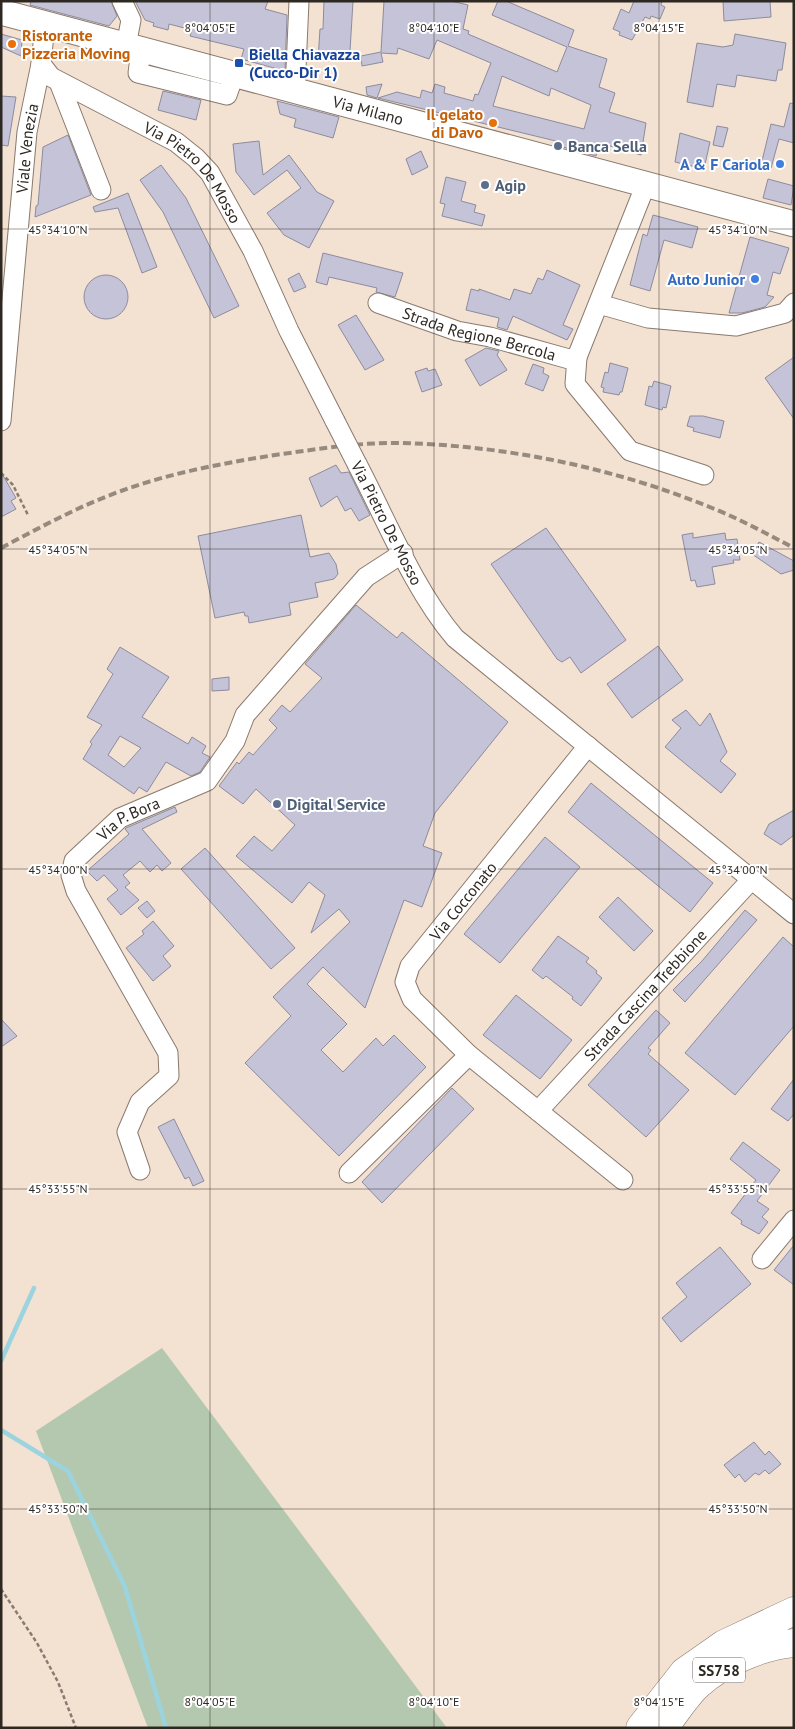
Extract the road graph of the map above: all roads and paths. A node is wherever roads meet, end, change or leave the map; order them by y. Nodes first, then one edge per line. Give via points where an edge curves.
1 (122, 1) edge
2 (298, 1) edge
3 (1, 12) edge
4 (45, 24) junction
5 (134, 48) junction
6 (40, 64) junction
7 (59, 82) junction
8 (295, 91) junction
9 (646, 184) junction
10 (101, 190) dead end
11 (794, 224) edge
12 (9, 232) edge
13 (378, 303) dead end
14 (794, 303) edge
15 (599, 304) junction
16 (577, 358) junction
17 (2, 392) edge
18 (1, 422) edge
19 (1, 473) edge
20 (704, 475) dead end
21 (28, 515) dead end
22 (403, 553) junction
23 (588, 746) junction
24 (752, 879) junction
25 (794, 914) edge
26 (469, 1055) junction
27 (538, 1111) junction
28 (140, 1170) dead end
29 (349, 1173) dead end
30 (623, 1180) dead end
31 (794, 1220) edge
32 (762, 1259) dead end
33 (1, 1590) edge
34 (794, 1611) edge
35 (794, 1643) edge
36 (76, 1728) edge
37 (640, 1728) edge
38 (664, 1728) edge

1 - 5 street via 131,20
2 - 8 street
3 - 4 main road, Via Milano
4 - 5 main road, Via Milano
4 - 6 street
5 - 8 main road, Via Milano
6 - 7 street, Via Pietro De Mosso
6 - 12 street, Viale Venezia
7 - 10 street, Via Pietro De Mosso
7 - 22 street, Via Pietro De Mosso, bridge via 176,142 210,173 253,251 289,331
8 - 9 main road, Via Milano
9 - 11 main road, Via Milano
9 - 15 street, Strada Regione Bercola
12 - 17 street, Viale Venezia
13 - 16 street, Strada Regione Bercola via 456,330 569,359
14 - 15 street via 785,312 736,326 648,318
15 - 16 street, Strada Regione Bercola
16 - 20 street via 575,384 630,452
17 - 18 street, Viale Venezia
19 - 21 path via 13,485
22 - 23 street, Via Pietro De Mosso via 438,618 455,638
22 - 28 street, Via P. Bora via 366,576 245,715 235,741 206,781 120,818 74,860 72,875 76,891 168,1053 169,1076 140,1102 127,1132
23 - 24 street, Via Pietro De Mosso
23 - 26 street, Via Cocconato via 410,966 405,982 412,999
24 - 25 street, Via Pietro De Mosso
24 - 27 street, Strada Cascina Trebbione
26 - 27 street
26 - 29 street
27 - 30 street
31 - 32 street
33 - 36 path via 37,1643 58,1682
34 - 37 highway via 724,1644 684,1672
35 - 38 highway, SS758 via 779,1644 729,1663 698,1685

